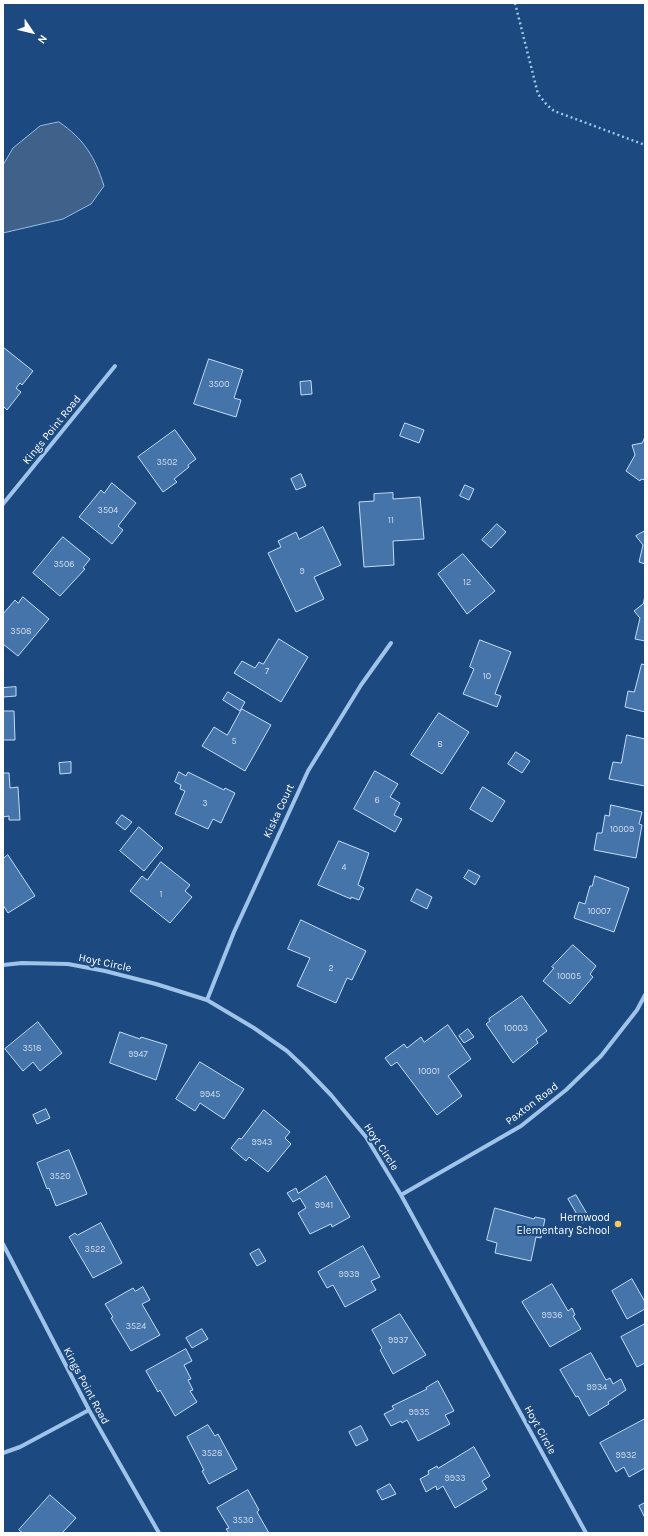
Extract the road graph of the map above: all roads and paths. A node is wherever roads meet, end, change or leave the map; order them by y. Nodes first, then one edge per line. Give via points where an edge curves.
1 (515, 3) edge
2 (645, 145) edge
3 (115, 366) dead end
4 (3, 504) edge
5 (391, 643) dead end
6 (3, 965) edge
7 (645, 995) edge
8 (207, 1000) junction
9 (401, 1195) junction
10 (3, 1244) edge
11 (89, 1410) junction
12 (3, 1453) edge
13 (159, 1533) edge
14 (586, 1533) edge

1 - 2 path via 538,94 547,106 554,111
3 - 4 street, Kings Point Road
5 - 8 street, Kiska Court via 361,685 308,771 234,932
6 - 8 street, Hoyt Circle via 68,964 156,984
7 - 9 street, Paxton Road via 637,1010 601,1056 566,1090 521,1126
8 - 9 street, Hoyt Circle via 254,1028 287,1051 305,1068 366,1137
9 - 14 street, Hoyt Circle
10 - 11 street, Kings Point Road
11 - 12 street via 20,1447
11 - 13 street, Kings Point Road

